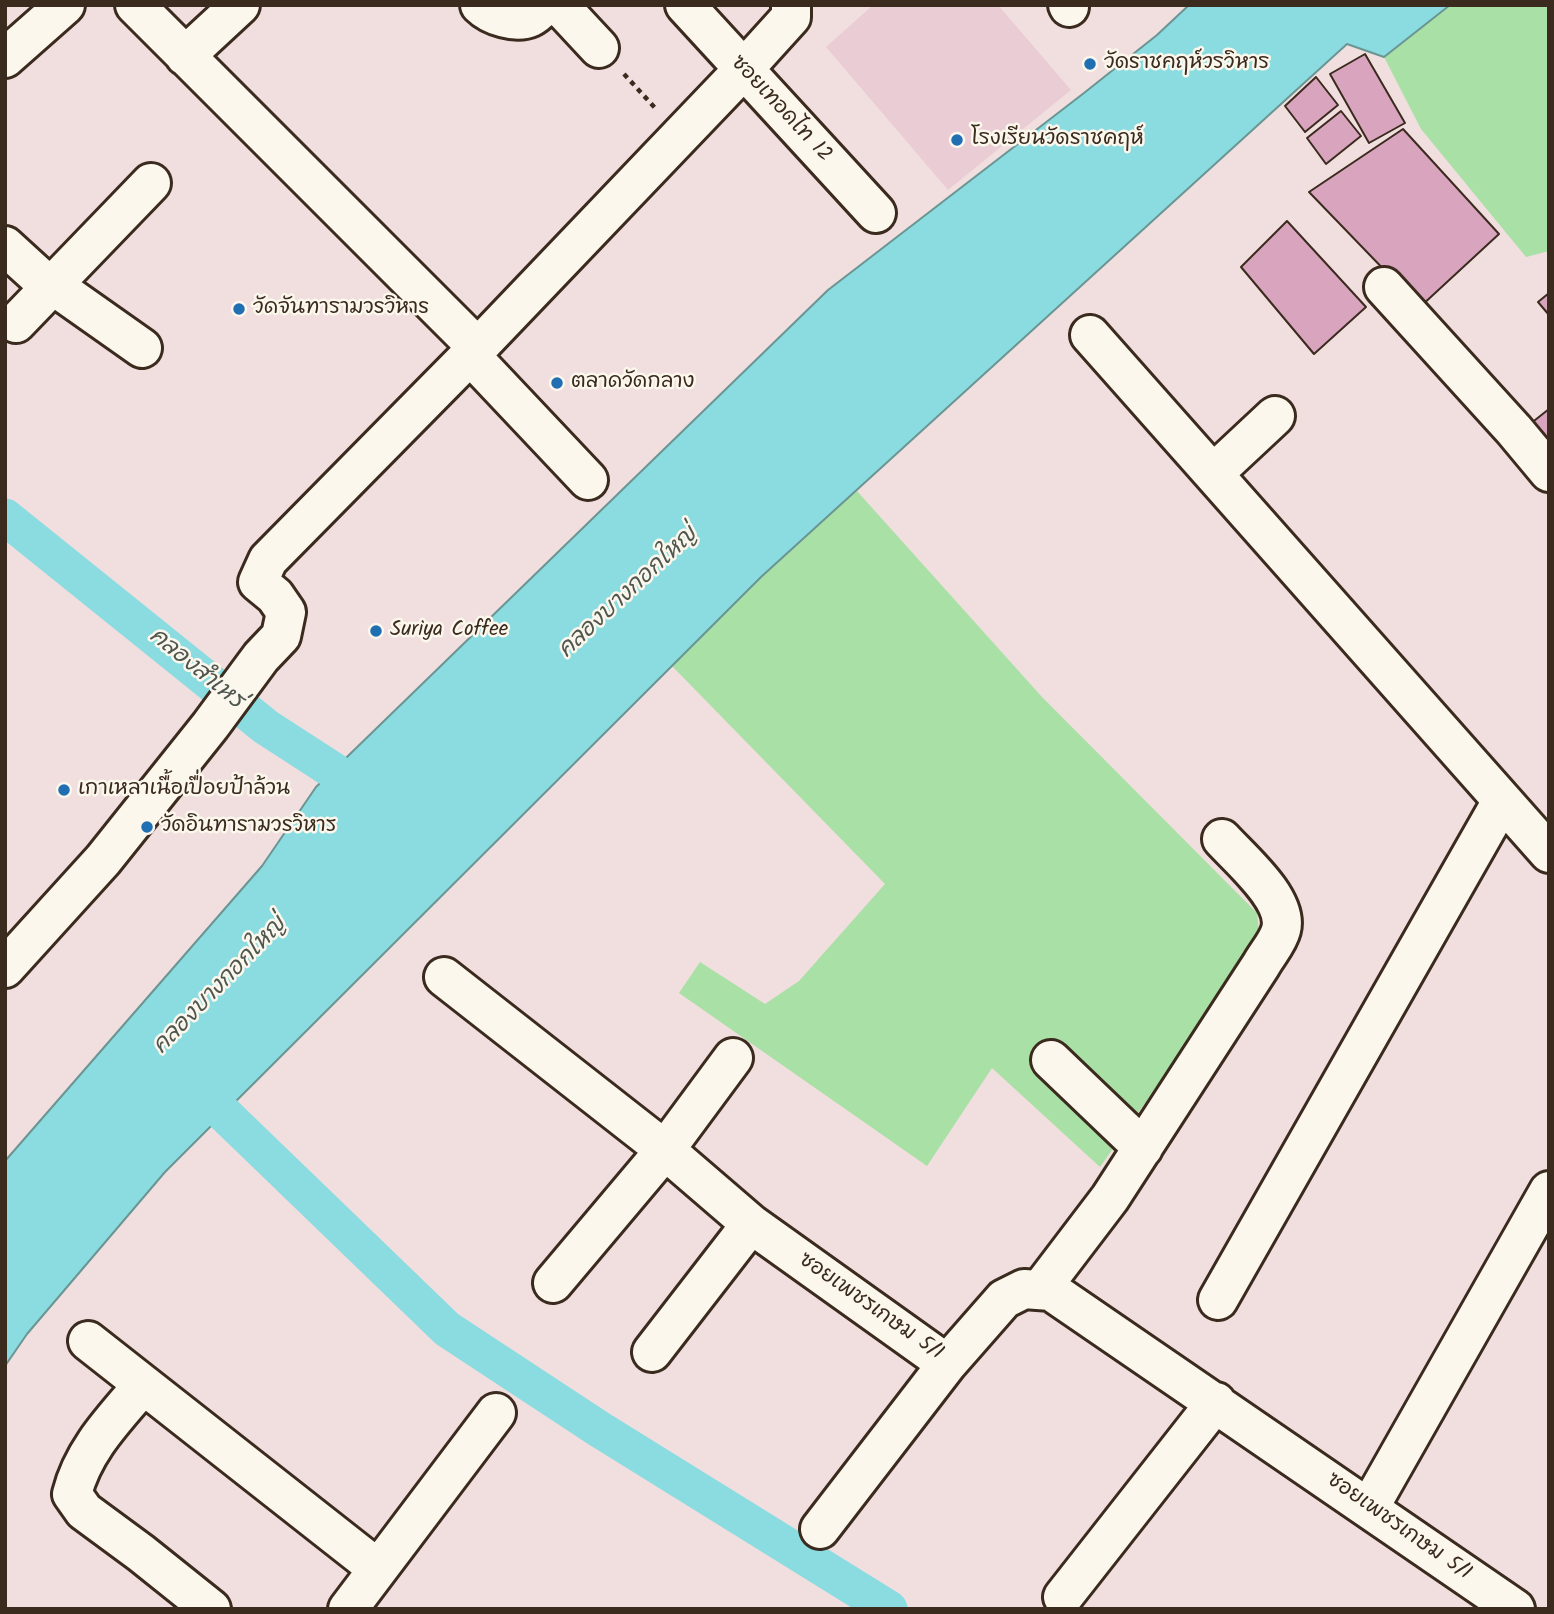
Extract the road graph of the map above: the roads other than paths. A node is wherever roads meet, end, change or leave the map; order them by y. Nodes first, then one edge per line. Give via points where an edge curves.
1 (65, 5) edge
2 (135, 5) edge
3 (240, 5) edge
4 (480, 5) edge
5 (545, 5) edge
6 (559, 5) edge
7 (685, 5) edge
8 (791, 11) edge
9 (599, 48) road end
10 (186, 56) junction
11 (5, 58) edge
12 (743, 70) junction
13 (152, 183) dead end
14 (876, 214) dead end
15 (5, 246) edge
16 (1384, 287) dead end
17 (51, 288) junction
18 (16, 323) dead end
19 (1090, 335) dead end
20 (142, 348) dead end
21 (473, 351) junction
22 (1275, 416) dead end
23 (1549, 472) edge
24 (1214, 473) junction
25 (589, 480) dead end
26 (1502, 801) junction
27 (1222, 839) dead end
28 (1549, 853) edge
29 (8, 958) edge
30 (444, 977) dead end
31 (733, 1058) dead end
32 (1051, 1060) dead end
33 (1143, 1148) junction
34 (665, 1150) junction
35 (1549, 1191) edge
36 (751, 1224) junction
37 (553, 1283) dead end
38 (1040, 1290) junction
39 (1219, 1300) dead end
40 (88, 1341) dead end
41 (652, 1352) dead end
42 (947, 1364) junction
43 (143, 1385) junction
44 (1216, 1402) junction
45 (496, 1413) dead end
46 (1369, 1508) junction
47 (820, 1529) dead end
48 (377, 1569) junction
49 (1063, 1597) dead end
50 (211, 1609) edge
51 (348, 1609) edge
52 (1515, 1609) edge

1 - 11 street
2 - 10 street
3 - 10 street
4 - 5 street via 510,19 530,18
6 - 9 street
7 - 12 street, ซอยเทอดไท 12
8 - 12 street
10 - 21 street
12 - 14 street, ซอยเทอดไท 12
12 - 21 street
13 - 17 street
15 - 17 street
16 - 23 street
17 - 18 street
17 - 20 street
19 - 24 street
21 - 25 street
21 - 29 street via 268,560 258,582 286,612 281,636 103,860
22 - 24 street
24 - 26 street
26 - 28 street
26 - 39 street
27 - 33 street via 1278,904 1281,930
30 - 34 street, ซอยเพชรเกษม 5/1
31 - 34 street
32 - 33 street
33 - 38 street
34 - 36 street, ซอยเพชรเกษม 5/1
34 - 37 street
35 - 46 street
36 - 41 street
36 - 42 street, ซอยเพชรเกษม 5/1
38 - 42 street, ซอยเพชรเกษม 5/1 via 1024,1289 1004,1299
38 - 44 street, ซอยเพชรเกษม 5/1 via 1051,1291
40 - 43 street
42 - 47 street
43 - 48 street
43 - 50 street via 89,1450 72,1494 84,1511
44 - 46 street, ซอยเพชรเกษม 5/1
44 - 49 street
45 - 48 street
46 - 52 street, ซอยเพชรเกษม 5/1
48 - 51 street

